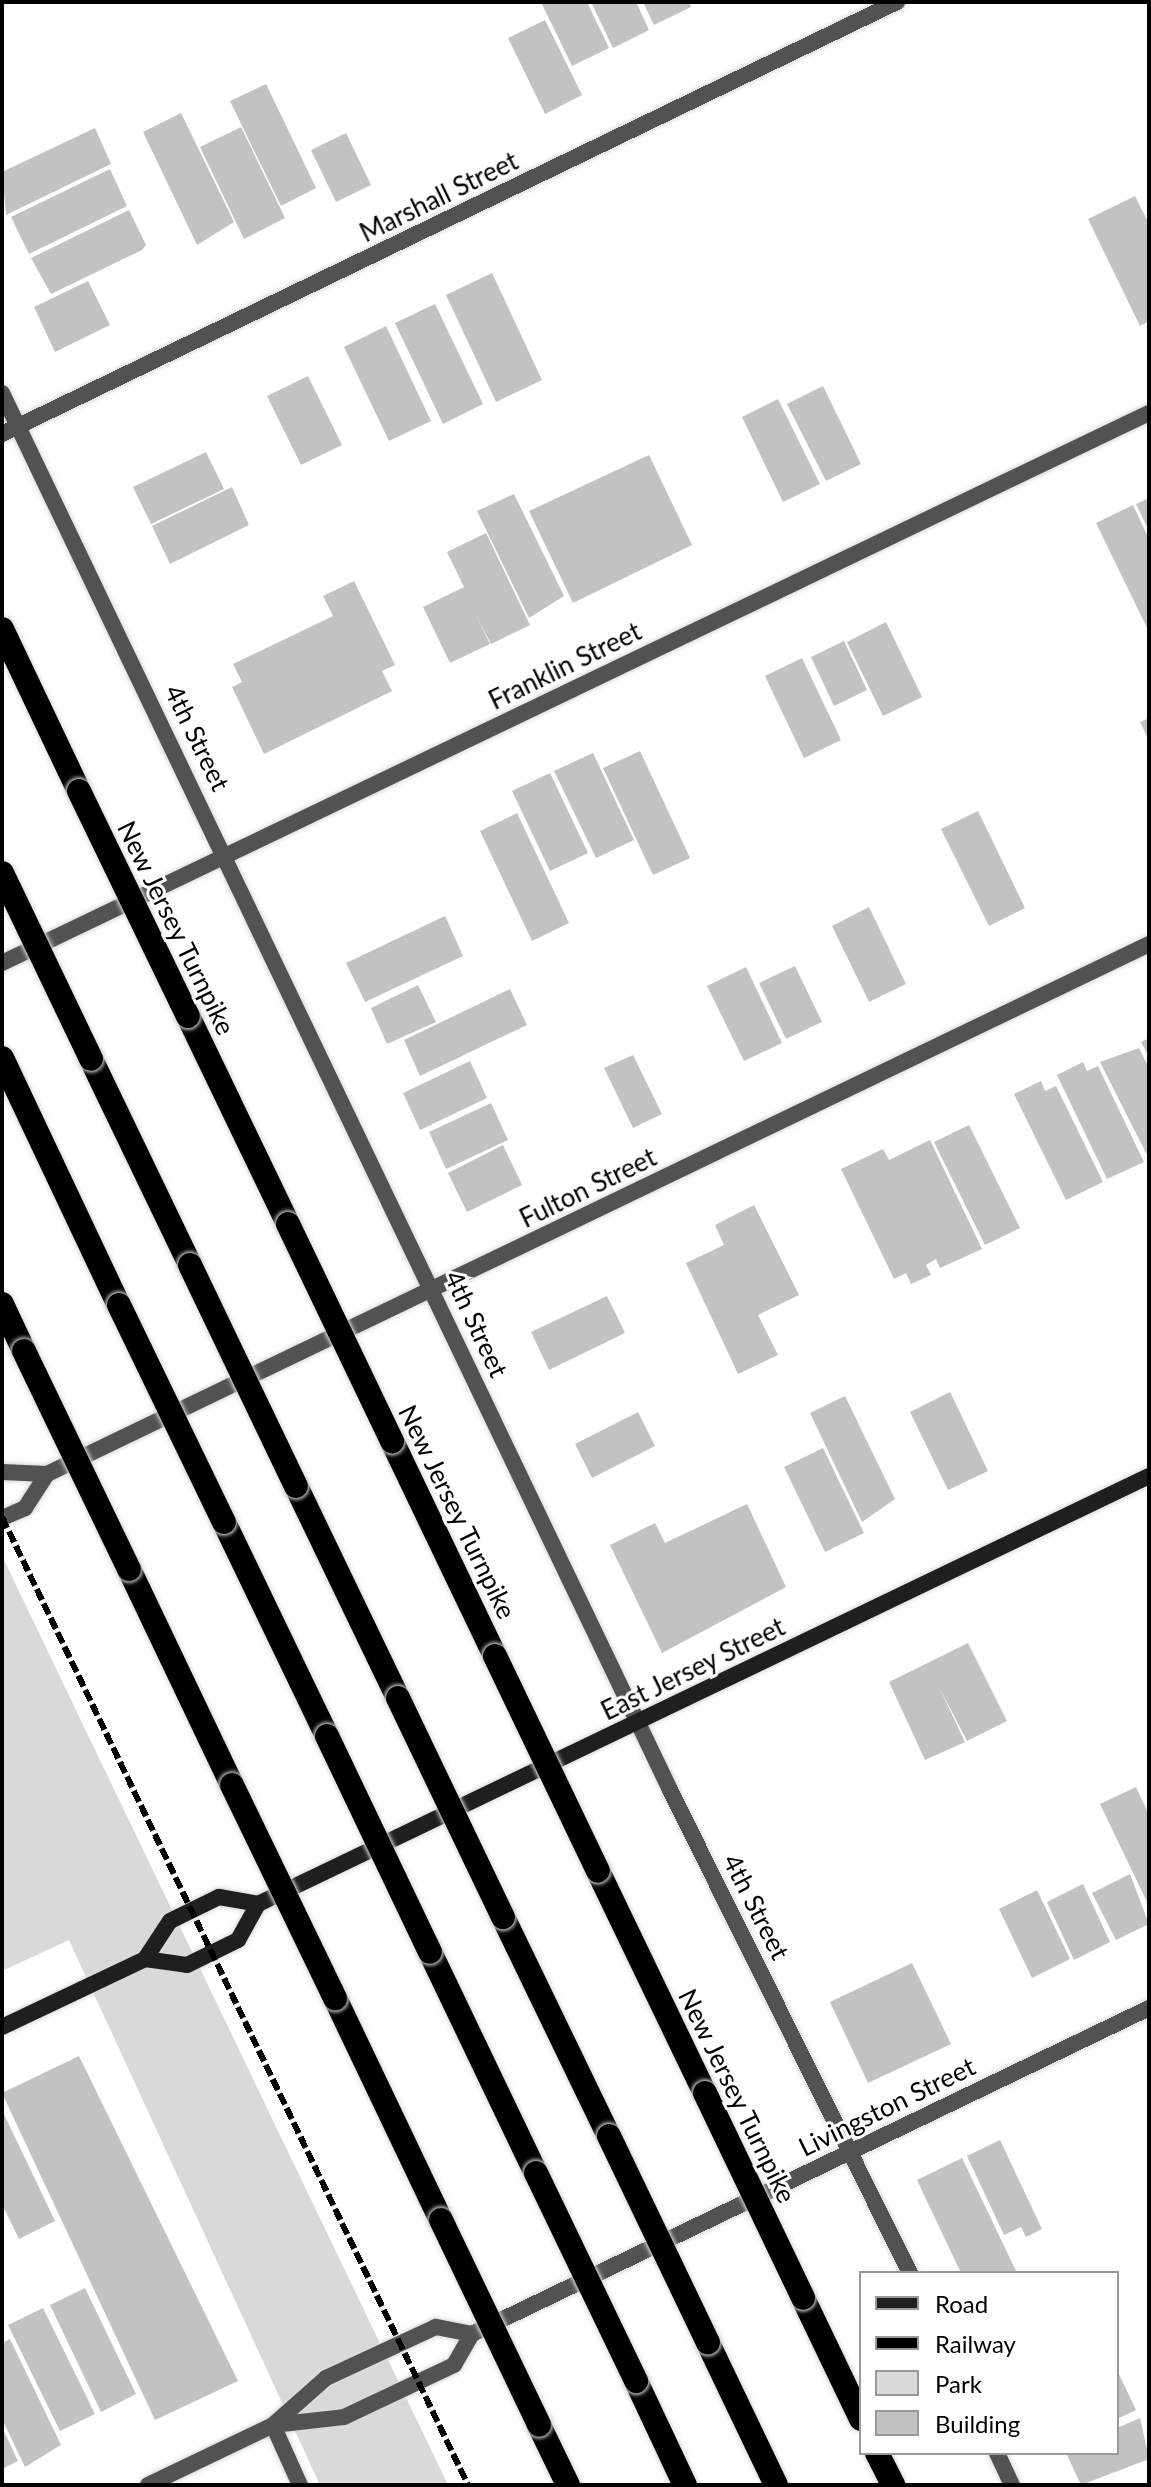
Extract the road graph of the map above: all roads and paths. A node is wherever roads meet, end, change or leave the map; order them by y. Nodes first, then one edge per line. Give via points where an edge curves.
1 (897, 2) edge
2 (2, 393) edge
3 (1149, 413) edge
4 (18, 426) junction
5 (2, 434) edge
6 (2, 629) edge
7 (227, 854) junction
8 (2, 873) edge
9 (1149, 944) edge
10 (2, 963) edge
11 (2, 1058) edge
12 (433, 1289) junction
13 (2, 1304) edge
14 (2, 1472) edge
15 (47, 1474) junction
16 (1149, 1476) edge
17 (2, 1518) edge
18 (638, 1722) junction
19 (258, 1904) junction
20 (145, 1959) junction
21 (1149, 2008) edge
22 (2, 2027) edge
23 (851, 2151) junction
24 (909, 2271) edge
25 (472, 2334) junction
26 (859, 2415) edge
27 (273, 2425) junction
28 (878, 2455) edge
29 (998, 2455) edge
30 (148, 2485) edge
31 (300, 2485) edge
32 (568, 2485) edge
33 (685, 2485) edge
34 (776, 2485) edge
35 (893, 2485) edge
36 (1012, 2485) edge

1 - 4 street, Marshall Street
2 - 4 street, 4th Street
3 - 7 street, Franklin Street
4 - 5 street, Marshall Street
4 - 7 street, 4th Street
6 - 26 highway, New Jersey Turnpike, bridge
7 - 10 street, Franklin Street
7 - 12 street, 4th Street
8 - 34 highway, bridge
9 - 12 street, Fulton Street
11 - 33 highway, bridge
12 - 15 street, Fulton Street
12 - 18 street, 4th Street
13 - 32 highway, bridge
14 - 15 street, Fulton Street
15 - 17 street via 25,1508
16 - 18 street, East Jersey Street
18 - 19 street, East Jersey Street
18 - 23 street, 4th Street
19 - 20 street via 219,1897 182,1915
19 - 20 street via 238,1940 187,1965
20 - 22 street
21 - 23 street, Livingston Street
23 - 24 street, 4th Street
23 - 25 street, Livingston Street
25 - 27 street via 436,2327 326,2378
25 - 27 street via 454,2365 344,2417
27 - 30 street
27 - 31 street
28 - 35 highway
29 - 36 street

